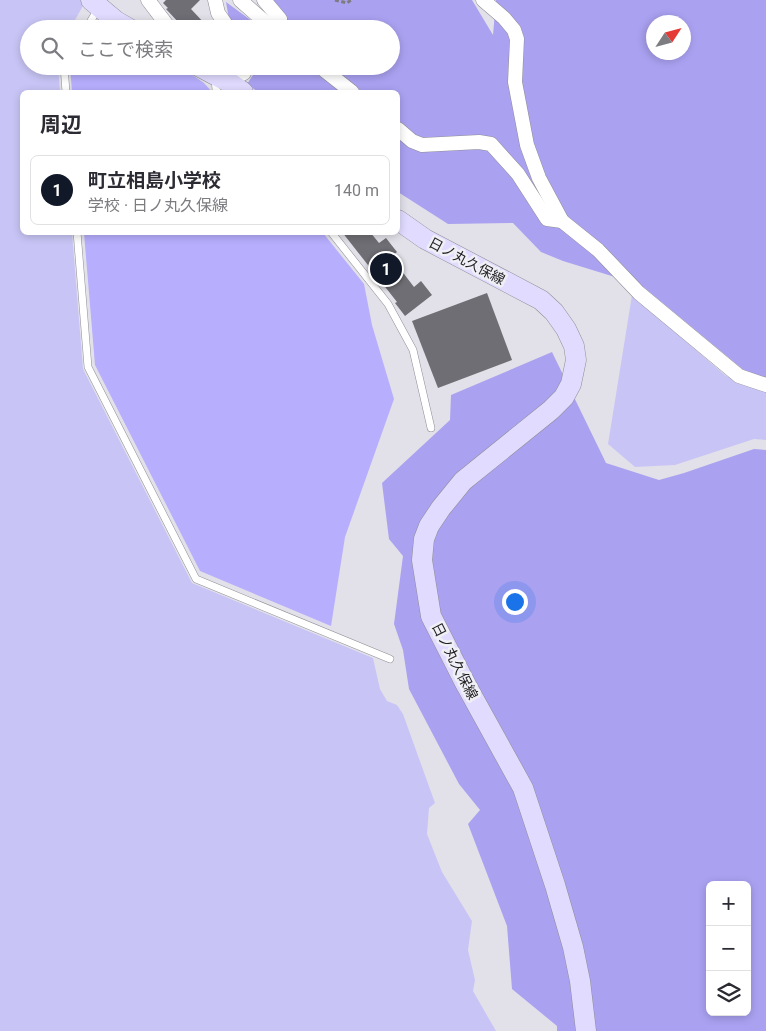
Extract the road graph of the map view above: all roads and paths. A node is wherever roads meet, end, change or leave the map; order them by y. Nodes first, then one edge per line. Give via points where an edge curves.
1 (148, 0) edge
2 (215, 0) edge
3 (240, 0) edge
4 (264, 0) edge
5 (335, 0) edge
6 (351, 0) edge
7 (483, 0) edge
8 (95, 4) edge
9 (89, 20) edge
10 (115, 20) edge
11 (163, 20) edge
12 (223, 20) edge
13 (263, 20) edge
14 (280, 20) edge
15 (65, 75) edge
16 (213, 75) edge
17 (240, 75) edge
18 (330, 75) edge
19 (66, 90) edge
20 (240, 90) edge
21 (349, 90) edge
22 (400, 131) edge
23 (400, 221) edge
24 (562, 221) junction
25 (77, 235) edge
26 (333, 235) edge
27 (766, 385) edge
28 (431, 428) dead end
29 (390, 659) dead end
30 (586, 1031) edge

1 - 11 street
2 - 12 street
3 - 13 street
4 - 14 street
5 - 6 path via 347,3
7 - 24 street via 514,30 517,39 515,82 527,145 539,178
8 - 9 lane
8 - 10 main road
15 - 19 lane
16 - 17 street
16 - 20 main road
18 - 21 street
22 - 24 street via 422,145 492,144 518,174 547,219
23 - 30 main road, 日ノ丸久保線 via 425,239 541,300 554,312 574,346 574,375 564,397 463,482 429,526 422,560 431,616 523,788 572,947
24 - 27 street via 598,250 639,293 739,376
25 - 29 lane via 88,367 196,579
26 - 28 lane via 388,304 413,350

